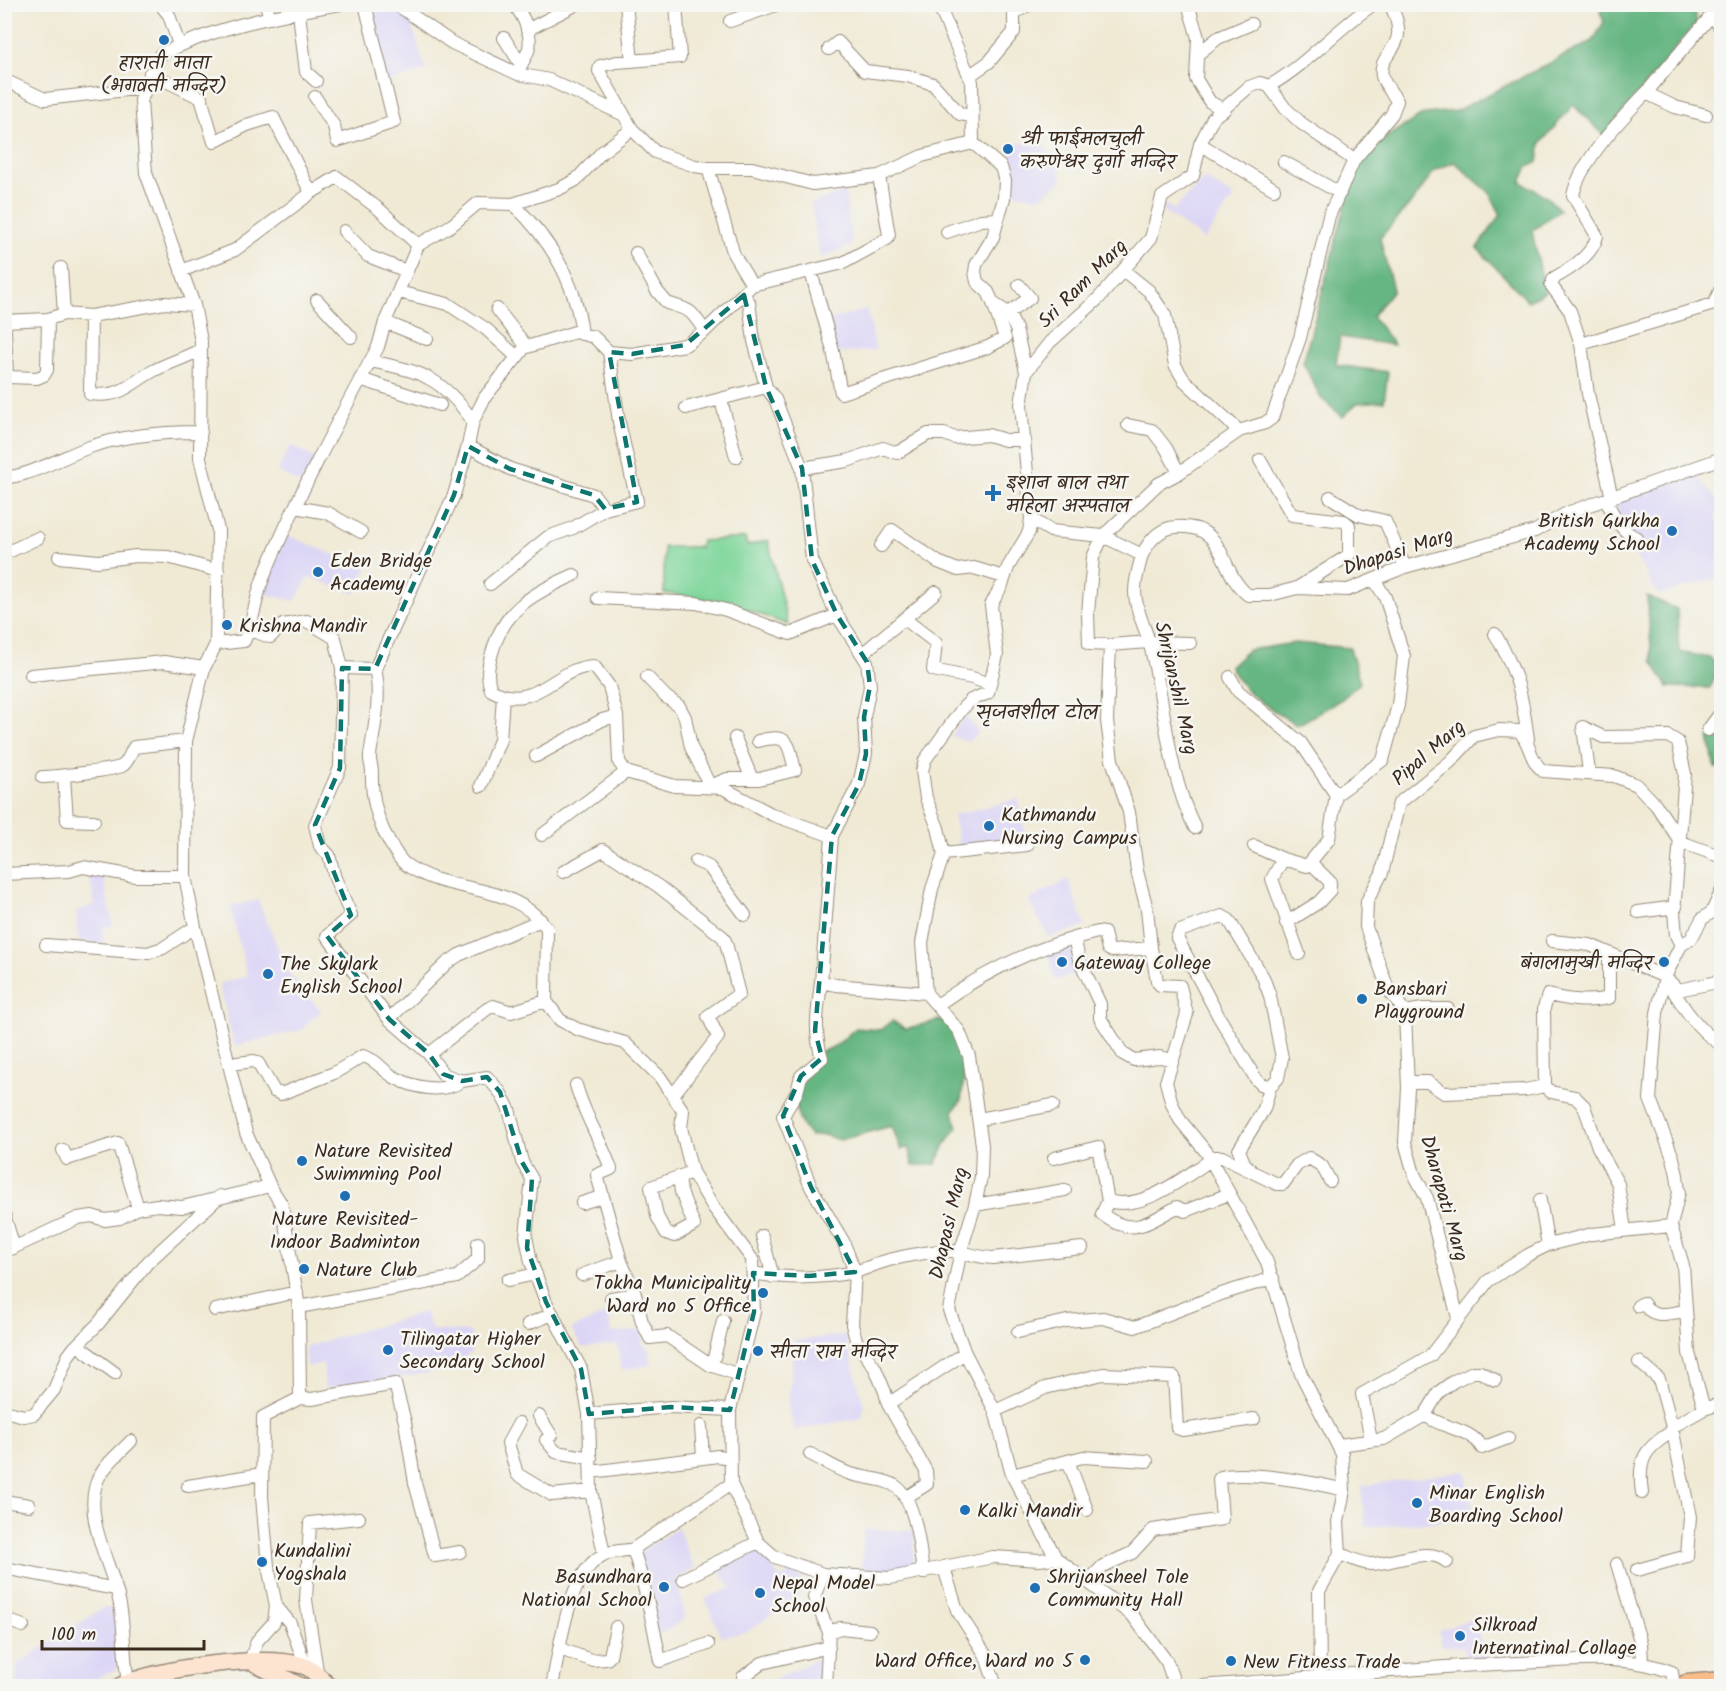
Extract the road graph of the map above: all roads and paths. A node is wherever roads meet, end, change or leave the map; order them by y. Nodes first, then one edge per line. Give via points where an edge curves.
1 (160, 4) edge
2 (266, 4) edge
3 (340, 4) edge
4 (365, 4) edge
5 (396, 4) edge
6 (514, 4) edge
7 (577, 4) edge
8 (626, 4) edge
9 (676, 4) edge
10 (779, 4) edge
11 (938, 4) edge
12 (1030, 4) edge
13 (1188, 4) edge
14 (1374, 4) edge
15 (1390, 4) edge
16 (1721, 4) edge
17 (299, 13) junction
18 (1712, 15) junction
19 (270, 18) junction
20 (730, 21) dead end
21 (1251, 24) dead end
22 (527, 30) junction
23 (1722, 30) edge
24 (504, 38) dead end
25 (179, 45) junction
26 (829, 49) dead end
27 (1198, 53) junction
28 (632, 61) junction
29 (519, 68) junction
30 (150, 73) junction
31 (969, 76) junction
32 (4, 80) edge
33 (316, 81) dead end
34 (1269, 86) junction
35 (144, 88) junction
36 (1646, 93) junction
37 (315, 97) dead end
38 (1224, 110) junction
39 (624, 115) junction
40 (1706, 115) dead end
41 (972, 116) junction
42 (632, 129) junction
43 (973, 143) junction
44 (1200, 144) junction
45 (1354, 160) junction
46 (1284, 162) dead end
47 (708, 168) junction
48 (879, 176) junction
49 (1274, 189) dead end
50 (311, 193) junction
51 (1340, 193) junction
52 (513, 204) junction
53 (998, 219) junction
54 (344, 231) dead end
55 (947, 232) dead end
56 (418, 245) junction
57 (636, 253) dead end
58 (61, 268) dead end
59 (1123, 270) junction
60 (181, 271) junction
61 (406, 271) junction
62 (811, 273) junction
63 (1019, 285) dead end
64 (1722, 286) edge
65 (748, 290) junction
66 (398, 292) junction
67 (318, 300) dead end
68 (993, 303) junction
69 (194, 305) junction
70 (4, 306) edge
71 (497, 309) dead end
72 (1008, 313) junction
73 (64, 314) junction
74 (91, 316) junction
75 (48, 319) junction
76 (5, 321) edge
77 (385, 322) junction
78 (705, 331) junction
79 (582, 334) junction
80 (351, 337) dead end
81 (427, 339) dead end
82 (1581, 344) junction
83 (527, 347) junction
84 (200, 350) junction
85 (609, 352) junction
86 (516, 356) junction
87 (370, 361) junction
88 (1026, 372) junction
89 (6, 377) edge
90 (360, 379) junction
91 (766, 387) junction
92 (721, 400) junction
93 (440, 405) dead end
94 (686, 408) dead end
95 (474, 421) junction
96 (1128, 425) dead end
97 (1239, 431) junction
98 (201, 432) junction
99 (1025, 440) junction
100 (468, 446) junction
101 (736, 457) dead end
102 (1722, 458) edge
103 (1260, 460) dead end
104 (802, 468) junction
105 (1179, 473) junction
106 (4, 477) edge
107 (1330, 497) dead end
108 (1609, 499) junction
109 (294, 507) junction
110 (605, 509) junction
111 (1030, 519) junction
112 (361, 532) dead end
113 (1102, 536) junction
114 (38, 538) dead end
115 (1637, 538) dead end
116 (881, 546) dead end
117 (4, 554) edge
118 (1142, 555) junction
119 (59, 557) dead end
120 (1405, 567) junction
121 (218, 571) junction
122 (574, 575) dead end
123 (1004, 577) junction
124 (1375, 581) junction
125 (490, 584) dead end
126 (1297, 588) junction
127 (936, 592) dead end
128 (598, 598) dead end
129 (837, 615) junction
130 (906, 620) junction
131 (250, 630) junction
132 (1495, 634) dead end
133 (1149, 642) junction
134 (1190, 643) dead end
135 (216, 644) junction
136 (1110, 645) junction
137 (862, 654) junction
138 (204, 668) junction
139 (342, 668) junction
140 (375, 669) junction
141 (31, 675) dead end
142 (647, 677) dead end
143 (1230, 677) dead end
144 (989, 684) junction
145 (503, 696) junction
146 (1722, 711) edge
147 (617, 716) junction
148 (1708, 730) dead end
149 (735, 738) dead end
150 (1528, 739) junction
151 (186, 741) junction
152 (758, 741) dead end
153 (536, 756) dead end
154 (626, 772) junction
155 (1589, 772) junction
156 (42, 777) dead end
157 (64, 777) junction
158 (752, 779) junction
159 (481, 786) dead end
160 (710, 786) junction
161 (1336, 795) junction
162 (94, 821) dead end
163 (1194, 828) dead end
164 (542, 835) dead end
165 (832, 836) junction
166 (1681, 842) junction
167 (1027, 844) dead end
168 (1254, 846) dead end
169 (944, 854) junction
170 (1722, 857) edge
171 (1283, 859) junction
172 (696, 861) dead end
173 (1311, 863) junction
174 (563, 872) dead end
175 (4, 874) edge
176 (185, 876) junction
177 (1722, 890) edge
178 (1676, 907) junction
179 (1638, 912) dead end
180 (745, 915) dead end
181 (541, 920) junction
182 (1286, 923) junction
183 (195, 927) junction
184 (1074, 938) junction
185 (1552, 941) dead end
186 (46, 945) dead end
187 (1681, 945) junction
188 (1151, 948) junction
189 (1609, 953) junction
190 (1299, 954) dead end
191 (1665, 977) junction
192 (1198, 978) junction
193 (1722, 981) edge
194 (821, 982) junction
195 (1180, 986) junction
196 (926, 993) junction
197 (546, 1001) junction
198 (937, 1005) junction
199 (1448, 1009) dead end
200 (1405, 1012) junction
201 (389, 1019) junction
202 (1722, 1045) edge
203 (429, 1054) junction
204 (1173, 1060) junction
205 (229, 1064) junction
206 (462, 1081) junction
207 (576, 1085) dead end
208 (1408, 1085) junction
209 (1545, 1086) junction
210 (1270, 1087) junction
211 (673, 1095) junction
212 (1053, 1105) dead end
213 (979, 1119) junction
214 (63, 1150) dead end
215 (1054, 1158) dead end
216 (1211, 1160) junction
217 (1254, 1172) junction
218 (692, 1173) junction
219 (679, 1177) junction
220 (1330, 1181) dead end
221 (270, 1186) junction
222 (1065, 1190) dead end
223 (1229, 1194) junction
224 (220, 1196) junction
225 (601, 1197) junction
226 (1540, 1200) dead end
227 (1108, 1201) junction
228 (582, 1203) dead end
229 (975, 1205) junction
230 (138, 1208) junction
231 (4, 1214) edge
232 (1671, 1226) junction
233 (1625, 1230) junction
234 (762, 1236) dead end
235 (478, 1243) dead end
236 (1548, 1245) junction
237 (1082, 1248) dead end
238 (9, 1250) edge
239 (961, 1250) junction
240 (621, 1261) junction
241 (855, 1272) junction
242 (753, 1273) junction
243 (536, 1274) junction
244 (582, 1275) dead end
245 (773, 1277) junction
246 (1273, 1278) junction
247 (508, 1280) dead end
248 (297, 1292) junction
249 (635, 1294) junction
250 (611, 1298) dead end
251 (1638, 1306) dead end
252 (299, 1307) junction
253 (215, 1310) dead end
254 (1685, 1311) junction
255 (553, 1314) junction
256 (1458, 1318) junction
257 (723, 1321) dead end
258 (528, 1324) dead end
259 (1018, 1332) dead end
260 (77, 1345) junction
261 (965, 1353) junction
262 (1639, 1362) dead end
263 (712, 1366) junction
264 (114, 1373) dead end
265 (740, 1375) junction
266 (1495, 1380) dead end
267 (300, 1398) junction
268 (1722, 1403) edge
269 (888, 1404) junction
270 (1704, 1409) junction
271 (730, 1410) junction
272 (4, 1411) edge
273 (995, 1411) junction
274 (590, 1414) junction
275 (1425, 1415) junction
276 (538, 1416) dead end
277 (1254, 1419) dead end
278 (519, 1423) dead end
279 (701, 1426) dead end
280 (1672, 1429) junction
281 (1508, 1438) dead end
282 (1371, 1440) junction
283 (131, 1441) dead end
284 (1338, 1445) junction
285 (810, 1454) dead end
286 (591, 1458) junction
287 (703, 1458) junction
288 (730, 1458) junction
289 (1068, 1461) junction
290 (1147, 1461) dead end
291 (591, 1472) junction
292 (262, 1474) junction
293 (1012, 1474) junction
294 (730, 1484) junction
295 (188, 1486) dead end
296 (1344, 1490) junction
297 (591, 1491) junction
298 (1642, 1493) dead end
299 (905, 1498) junction
300 (4, 1501) edge
301 (29, 1505) dead end
302 (1087, 1510) dead end
303 (358, 1518) dead end
304 (758, 1542) junction
305 (633, 1549) junction
306 (460, 1552) dead end
307 (604, 1554) junction
308 (1340, 1554) junction
309 (1056, 1558) junction
310 (1447, 1562) dead end
311 (1617, 1564) dead end
312 (4, 1568) edge
313 (944, 1568) junction
314 (1637, 1570) dead end
315 (923, 1573) junction
316 (823, 1574) junction
317 (683, 1579) dead end
318 (1088, 1581) junction
319 (116, 1589) junction
320 (276, 1606) junction
321 (4, 1619) edge
322 (23, 1626) dead end
323 (616, 1627) dead end
324 (870, 1630) dead end
325 (829, 1632) junction
326 (708, 1644) dead end
327 (829, 1647) junction
328 (560, 1649) junction
329 (250, 1660) junction
330 (1642, 1662) junction
331 (1320, 1675) junction
332 (318, 1677) edge
333 (743, 1677) dead end
334 (149, 1681) edge
335 (1722, 1683) edge
336 (124, 1684) edge
337 (300, 1686) edge
338 (552, 1686) edge
339 (826, 1686) edge
340 (996, 1686) edge
341 (1161, 1686) edge
342 (1176, 1686) edge
343 (1201, 1686) edge
344 (1674, 1686) edge
345 (1687, 1686) edge

1 - 25 street via 169,15
2 - 19 street
3 - 17 street
4 - 37 street via 394,123 337,141 333,126
5 - 29 street via 452,43
6 - 22 street
7 - 22 street
8 - 28 street
9 - 28 street via 680,57
10 - 20 street
11 - 31 street
12 - 31 street via 1014,13 1014,32 989,62
13 - 27 street
14 - 34 street
15 - 45 street via 1399,35 1383,65 1382,77 1397,101 1392,114
16 - 18 street
17 - 19 street
17 - 33 street via 306,72
18 - 23 street
18 - 36 street
19 - 25 street via 222,29
21 - 27 street via 1218,38
22 - 29 street via 528,51
24 - 29 street
25 - 30 street via 160,55
26 - 41 street via 838,42 865,71 908,76 933,84 960,114
27 - 38 street via 1196,79 1210,102
28 - 39 street via 608,63 600,66 599,71
29 - 39 street
30 - 35 street
30 - 50 street via 201,98 214,142 273,117
31 - 41 street via 974,91
32 - 35 street via 45,99
34 - 38 street, Sri Ram Marg via 1260,83 1249,87
34 - 45 street via 1301,123
35 - 60 street via 141,100 146,173
36 - 40 street via 1675,107
36 - 82 street via 1592,158 1574,188 1573,196 1597,237 1596,244 1554,278 1551,285 1570,311
38 - 44 street, Sri Ram Marg via 1213,118
39 - 42 street
41 - 43 street
42 - 47 street via 656,152
42 - 52 street via 602,152 576,180 538,198
43 - 48 street via 922,156
43 - 53 street via 1001,167 1005,181
44 - 49 street
44 - 59 street, Sri Ram Marg via 1193,176 1162,197 1151,238
45 - 51 street
46 - 51 street
47 - 48 street via 752,168 813,184
47 - 65 street
48 - 62 street via 887,239 843,263
50 - 56 street via 337,177
50 - 60 street via 235,250
51 - 97 street via 1329,216 1281,399 1266,423
52 - 56 street via 478,203 452,225
52 - 79 street via 532,223 569,281 577,298
53 - 55 street via 981,220
53 - 68 street via 993,237 975,265 977,282
54 - 61 street via 368,256
56 - 61 street
57 - 78 street via 667,303 689,309
58 - 73 street
59 - 88 street, Sri Ram Marg via 1100,298 1050,342
59 - 97 street via 1149,291 1165,315 1175,365 1184,380
60 - 69 street
61 - 66 street
62 - 65 street
62 - 68 street via 841,393 988,347 1005,338
63 - 72 street via 1030,298
64 - 82 street via 1714,304
65 - 78 street
65 - 91 street via 754,341
66 - 77 street
66 - 86 street via 448,303 486,328
67 - 80 street
68 - 72 street
69 - 74 street via 165,303
69 - 84 street
70 - 76 street
71 - 83 street
72 - 88 street
73 - 74 street
73 - 75 street
74 - 84 street via 90,394 121,393 153,372
75 - 76 street
75 - 89 street via 44,375
76 - 89 street
77 - 81 street
77 - 87 street
78 - 85 street via 685,345 632,354
79 - 83 street via 575,332
79 - 85 street via 594,337
82 - 108 street
83 - 86 street
84 - 98 street
85 - 110 street via 637,501
86 - 95 street via 485,397
87 - 90 street
87 - 95 street via 435,380
88 - 99 street via 1022,405
90 - 93 street
90 - 109 street
91 - 92 street
91 - 104 street via 775,399
92 - 94 street
92 - 101 street
95 - 100 street
96 - 105 street via 1152,430
97 - 105 street
98 - 106 street via 164,432 96,445
98 - 121 street via 201,467 218,530
99 - 104 street via 928,434 897,453 883,448 848,461
99 - 111 street
100 - 110 street via 510,469 594,495
100 - 140 street via 454,495
102 - 108 street, Dhapasi Marg
103 - 126 street via 1293,515 1344,521 1349,525 1349,555
104 - 129 street via 812,560
105 - 113 street via 1158,484
107 - 120 street via 1359,515 1385,521
108 - 115 street via 1619,524
108 - 120 street, Dhapasi Marg via 1567,513 1534,531
109 - 112 street via 328,513
109 - 131 street via 256,596
110 - 125 street via 548,537
111 - 113 street via 1051,531
111 - 123 street via 1029,532
113 - 118 street
113 - 136 street via 1093,557 1089,644
114 - 117 street
116 - 123 street via 892,530 938,562 958,570 974,568
118 - 126 street, Dhapasi Marg via 1152,538 1171,527 1190,526 1219,545 1235,582 1248,595 1270,595
118 - 133 street, Shrijanshil Marg via 1135,592
119 - 121 street via 98,561 168,557
120 - 124 street, Dhapasi Marg
121 - 135 street
122 - 145 street via 510,612 496,636 487,678 491,690
123 - 144 street via 991,605 997,655
124 - 126 street, Dhapasi Marg via 1348,590
124 - 161 street via 1385,597 1404,656 1398,705 1383,760
127 - 130 street
128 - 129 street via 696,603 790,634
129 - 137 street
130 - 137 street
130 - 144 street via 936,643 933,670
131 - 135 street via 244,641
131 - 139 street via 270,637 283,625 307,621 335,638
132 - 150 street via 1519,682
133 - 134 street
133 - 136 street
133 - 163 street, Shrijanshil Marg via 1171,751 1186,813
135 - 138 street
136 - 188 street via 1107,721 1112,760 1130,812
137 - 165 street via 870,686 864,717 866,754 859,784
138 - 141 street via 164,662
138 - 151 street
139 - 140 street
139 - 201 street via 340,768 315,825 320,846 329,855 334,878 351,915 327,936
140 - 181 street via 378,683 369,757 370,784 383,829 404,863 440,882 518,901
142 - 160 street via 686,717 691,747
143 - 161 street via 1238,691 1301,743
144 - 169 street via 988,693 962,709 925,760 922,771 926,798
145 - 147 street via 517,699 584,666 594,666 609,686
145 - 159 street via 500,740
146 - 148 street
147 - 153 street via 602,720
147 - 154 street via 619,762
149 - 158 street
150 - 155 street via 1535,765 1543,771
150 - 200 street, Pipal Marg via 1519,730 1481,732 1399,803 1382,873 1367,902 1366,927 1388,988
151 - 157 street via 134,747 122,766
151 - 176 street
152 - 158 street via 775,737 788,742 795,770
154 - 160 street via 675,786
154 - 164 street
155 - 166 street via 1637,785
155 - 166 street via 1583,727 1603,737 1668,736 1678,742 1685,774
156 - 157 street
157 - 162 street via 67,820
158 - 160 street via 727,779
160 - 165 street via 732,792 779,818
161 - 173 street via 1329,839
165 - 194 street
166 - 170 street
166 - 178 street
167 - 169 street
168 - 171 street
169 - 196 street via 932,890 922,943
171 - 173 street via 1307,867
171 - 182 street via 1272,879
172 - 180 street via 709,867
173 - 182 street via 1330,882 1330,890
174 - 211 street via 603,850 658,886 726,942 739,994 708,1016 718,1037
175 - 176 street via 83,867 135,876
176 - 183 street
177 - 187 street via 1712,912 1702,919 1691,939
178 - 179 street
178 - 187 street via 1676,935
181 - 197 street via 547,928
181 - 201 street via 459,955
182 - 190 street
183 - 186 street via 148,953
183 - 205 street
184 - 188 street via 1104,933 1112,951
184 - 198 street via 1011,962
184 - 204 street via 1079,959 1100,1004 1100,1018 1123,1054 1134,1060
185 - 189 street via 1590,945
187 - 191 street
188 - 195 street via 1160,985
189 - 191 street
189 - 209 street via 1609,998 1572,1000 1548,995 1544,1008
191 - 193 street via 1677,990
191 - 202 street via 1696,1023
191 - 232 street via 1657,1013 1650,1099 1677,1174 1679,1192
192 - 195 street
192 - 210 street via 1256,1079
192 - 210 street via 1177,933 1222,916 1229,920 1258,967 1270,996 1282,1058 1278,1078
194 - 196 street
194 - 241 street via 815,1042 822,1058 801,1076 783,1116 811,1187 843,1241
195 - 204 street via 1186,1019
196 - 198 street, Dhapasi Marg
197 - 203 street via 511,1012 487,1008
197 - 211 street via 560,1020 577,1029 626,1043
198 - 213 street, Dhapasi Marg via 959,1031 969,1056
199 - 200 street
200 - 208 street
201 - 203 street
203 - 206 street via 443,1074
204 - 216 street via 1166,1082 1172,1104
205 - 206 street via 254,1060 273,1091 281,1094 334,1073 363,1056 417,1086 453,1087
205 - 221 street via 246,1133
206 - 243 street via 487,1077 509,1109 522,1162 532,1179 526,1236
207 - 225 street via 611,1169 597,1175
208 - 209 street via 1428,1082 1444,1093
208 - 256 street, Dharapati Marg via 1405,1142 1414,1174 1427,1198
209 - 233 street via 1551,1092 1575,1097 1584,1106 1598,1147 1618,1184
210 - 217 street via 1264,1109 1239,1150 1244,1163
211 - 218 street via 683,1111 681,1128
212 - 213 street
213 - 229 street, Dhapasi Marg via 982,1155
214 - 230 street via 67,1160 118,1143
215 - 227 street via 1098,1147
216 - 217 street via 1222,1157
216 - 223 street
216 - 227 street via 1144,1198 1121,1205
217 - 220 street via 1282,1184 1297,1165 1309,1158 1322,1166
218 - 219 street
218 - 242 street via 714,1209 747,1250
219 - 219 street via 694,1225 674,1236 666,1233 657,1216 651,1187
221 - 224 street
221 - 248 street via 282,1205
222 - 229 street
223 - 227 street via 1185,1211 1177,1207 1136,1227 1121,1227 1102,1214
223 - 246 street
224 - 230 street via 182,1207
224 - 260 street via 148,1262 99,1324
225 - 228 street
225 - 240 street
226 - 236 street
229 - 239 street, Dhapasi Marg
230 - 238 street via 120,1218 78,1218
231 - 238 street
232 - 233 street
232 - 254 street via 1683,1265
233 - 236 street
234 - 245 street
235 - 252 street via 478,1259 457,1277
236 - 256 street via 1494,1276
237 - 239 street via 993,1258
239 - 241 street via 889,1260
239 - 261 street, Dhapasi Marg via 949,1310
240 - 244 street
240 - 249 street
241 - 245 street
241 - 269 street via 852,1325 857,1343 875,1368
242 - 245 street
242 - 265 street via 754,1312
243 - 247 street
243 - 255 street
246 - 259 street via 1135,1327 1103,1318
246 - 284 street via 1301,1374
248 - 252 street
248 - 253 street
249 - 250 street
249 - 263 street via 650,1338 667,1336
251 - 254 street via 1643,1303 1658,1315
252 - 267 street
254 - 270 street via 1689,1353
255 - 258 street
255 - 274 street via 581,1369
256 - 282 street via 1430,1356 1362,1394
257 - 263 street
260 - 264 street
260 - 272 street via 68,1356 54,1390 34,1414
261 - 269 street
261 - 273 street, Dhapasi Marg
262 - 280 street via 1659,1379
263 - 265 street
265 - 271 street
266 - 275 street via 1480,1372 1454,1381 1439,1392
267 - 292 street via 263,1417
267 - 306 street via 395,1384 435,1556
268 - 270 street
269 - 299 street via 926,1471 928,1482
270 - 280 street
271 - 274 street via 672,1407
271 - 288 street
273 - 277 street via 1045,1388 1103,1374 1174,1377 1178,1428 1183,1430
273 - 293 street, Dhapasi Marg
274 - 286 street
275 - 281 street via 1474,1436 1482,1448
275 - 282 street via 1384,1439
276 - 286 street via 551,1435 545,1438 556,1452
278 - 297 street via 508,1443 517,1474 552,1495
279 - 287 street
280 - 298 street via 1646,1452 1641,1469
280 - 314 street via 1690,1517 1687,1556
282 - 284 street
283 - 319 street via 98,1480 93,1503 95,1526
284 - 296 street
285 - 299 street via 850,1474 893,1485
286 - 291 street
287 - 288 street
287 - 291 street
288 - 294 street
289 - 290 street via 1083,1457
289 - 293 street
289 - 302 street
291 - 297 street
292 - 295 street
292 - 320 street via 268,1566
293 - 309 street, Dhapasi Marg
294 - 304 street
294 - 305 street
296 - 308 street via 1338,1522
296 - 318 street via 1246,1474 1221,1477 1222,1519 1153,1530 1132,1553 1103,1566
297 - 307 street
299 - 315 street via 919,1538
300 - 301 street
303 - 332 street via 310,1523 306,1600
304 - 316 street via 775,1557
304 - 317 street
305 - 307 street
305 - 326 street via 647,1588 647,1606 660,1661
307 - 328 street via 574,1590
308 - 310 street via 1370,1564 1425,1554 1441,1556
308 - 331 street via 1319,1591
309 - 313 street via 993,1557
309 - 318 street, Dhapasi Marg
311 - 330 street via 1641,1644
312 - 319 street
313 - 315 street
313 - 340 street via 957,1610 985,1654
315 - 316 street via 890,1578
316 - 325 street via 814,1597
318 - 342 street, Dhapasi Marg via 1133,1616 1167,1662
319 - 336 street
320 - 329 street via 274,1622 256,1641
320 - 332 street via 290,1623
321 - 322 street
323 - 328 street via 607,1659 591,1660
324 - 325 street via 840,1628
325 - 327 street
327 - 333 street via 762,1663
327 - 339 street
328 - 338 street
329 - 332 street via 282,1661
329 - 334 street
329 - 337 street
330 - 331 street via 1611,1659
330 - 344 street via 1672,1672
331 - 343 street
334 - 336 street
335 - 345 highway
341 - 342 street

